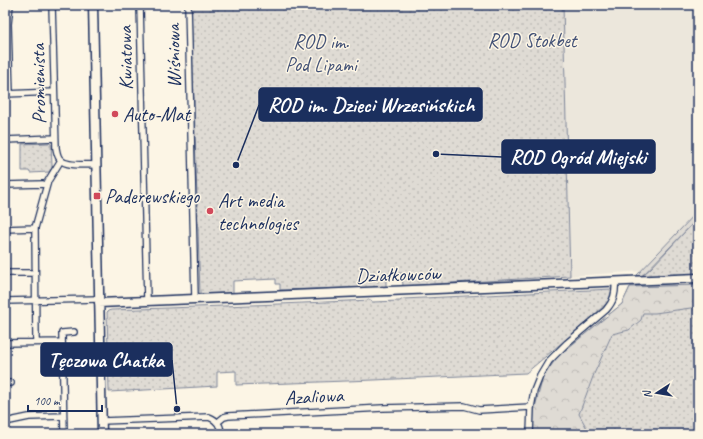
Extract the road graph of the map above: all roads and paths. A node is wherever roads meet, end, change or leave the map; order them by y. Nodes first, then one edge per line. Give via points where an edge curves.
1 (10, 5) edge
2 (52, 5) edge
3 (93, 5) edge
4 (140, 5) edge
5 (188, 5) edge
6 (54, 92) junction
7 (7, 94) edge
8 (55, 138) junction
9 (5, 140) edge
10 (61, 160) junction
11 (96, 165) junction
12 (5, 185) edge
13 (46, 185) junction
14 (35, 228) junction
15 (5, 229) edge
16 (5, 273) edge
17 (35, 273) junction
18 (698, 278) edge
19 (615, 281) junction
20 (195, 299) junction
21 (35, 300) junction
22 (5, 301) edge
23 (99, 301) junction
24 (147, 301) junction
25 (74, 332) dead end
26 (36, 342) junction
27 (62, 342) junction
28 (5, 343) edge
29 (531, 407) junction
30 (63, 416) junction
31 (102, 421) junction
32 (5, 422) edge
33 (218, 422) junction
34 (64, 434) edge
35 (102, 434) edge
36 (221, 434) edge
37 (530, 434) edge

1 - 7 street
2 - 6 street, Promienista
3 - 11 street
4 - 24 street, Kwiatowa
5 - 20 street, Wiśniowa
6 - 7 street
6 - 8 street, Promienista
8 - 9 street
8 - 10 street, Promienista
10 - 11 street via 71,164
10 - 13 street
11 - 23 street
12 - 13 street
13 - 14 street
14 - 15 street
14 - 17 street
16 - 17 street
17 - 21 street
18 - 19 street, Działkowców
19 - 20 street, Działkowców
19 - 29 street via 615,296 611,304 549,361 534,391
20 - 24 street, Działkowców
21 - 22 street
21 - 23 street
21 - 26 street
23 - 24 street, Działkowców
23 - 31 street
25 - 27 street via 62,333
26 - 27 street
26 - 28 street
27 - 30 street
29 - 33 street, Azaliowa via 479,410 464,406 368,409 228,416
29 - 37 street
30 - 32 street via 29,417
30 - 34 street
31 - 33 street via 209,417
31 - 35 street
33 - 36 street

